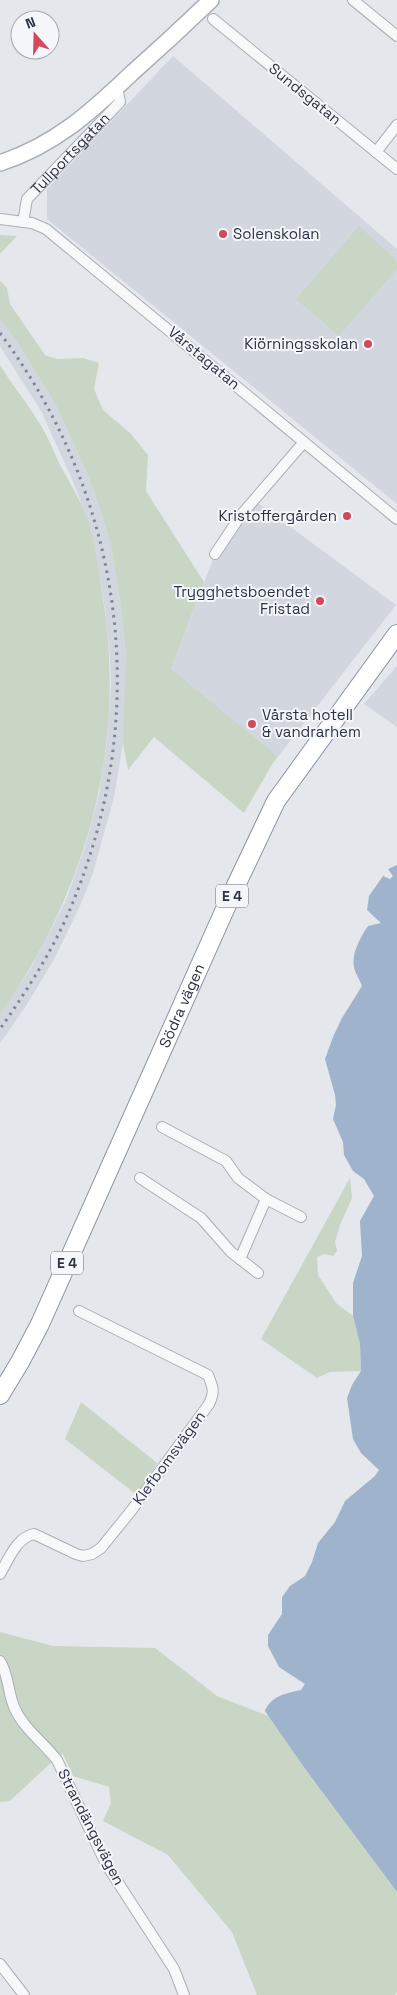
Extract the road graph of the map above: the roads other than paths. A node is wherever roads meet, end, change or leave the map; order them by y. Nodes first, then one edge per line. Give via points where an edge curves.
1 (211, 0) edge
2 (353, 0) edge
3 (213, 19) dead end
4 (397, 36) edge
5 (117, 87) junction
6 (397, 125) edge
7 (376, 152) junction
8 (2, 162) edge
9 (397, 169) edge
10 (0, 219) edge
11 (23, 222) junction
12 (304, 442) junction
13 (397, 519) edge
14 (214, 554) dead end
15 (397, 634) edge
16 (162, 1127) dead end
17 (140, 1178) dead end
18 (266, 1199) junction
19 (301, 1217) dead end
20 (240, 1259) junction
21 (258, 1273) dead end
22 (79, 1311) dead end
23 (0, 1395) edge
24 (0, 1574) edge
25 (0, 1661) edge
26 (0, 1964) edge
27 (24, 1995) edge
28 (184, 1995) edge

1 - 5 main road, Tullportsgatan
2 - 4 street
3 - 7 street, Sundsgatan
5 - 8 main road, Tullportsgatan via 94,109 48,143
5 - 11 street, Tullportsgatan via 120,102 27,199
6 - 7 street
7 - 9 street, Sundsgatan
10 - 11 street, Vårstagatan
11 - 12 street, Vårstagatan via 46,229
12 - 13 street, Vårstagatan
12 - 14 street via 241,515
15 - 23 highway, Södra vägen / E 4 via 276,801 40,1324
16 - 18 street via 226,1161 238,1178
17 - 20 street via 200,1218
18 - 19 street
18 - 20 street
20 - 21 street
22 - 24 street, Klefbomsvägen via 208,1375 214,1394 137,1504 100,1548 83,1556 34,1534 26,1536
25 - 28 street, Strandängsvägen via 8,1676 14,1708 21,1722 57,1760 106,1864 174,1969
26 - 27 street

